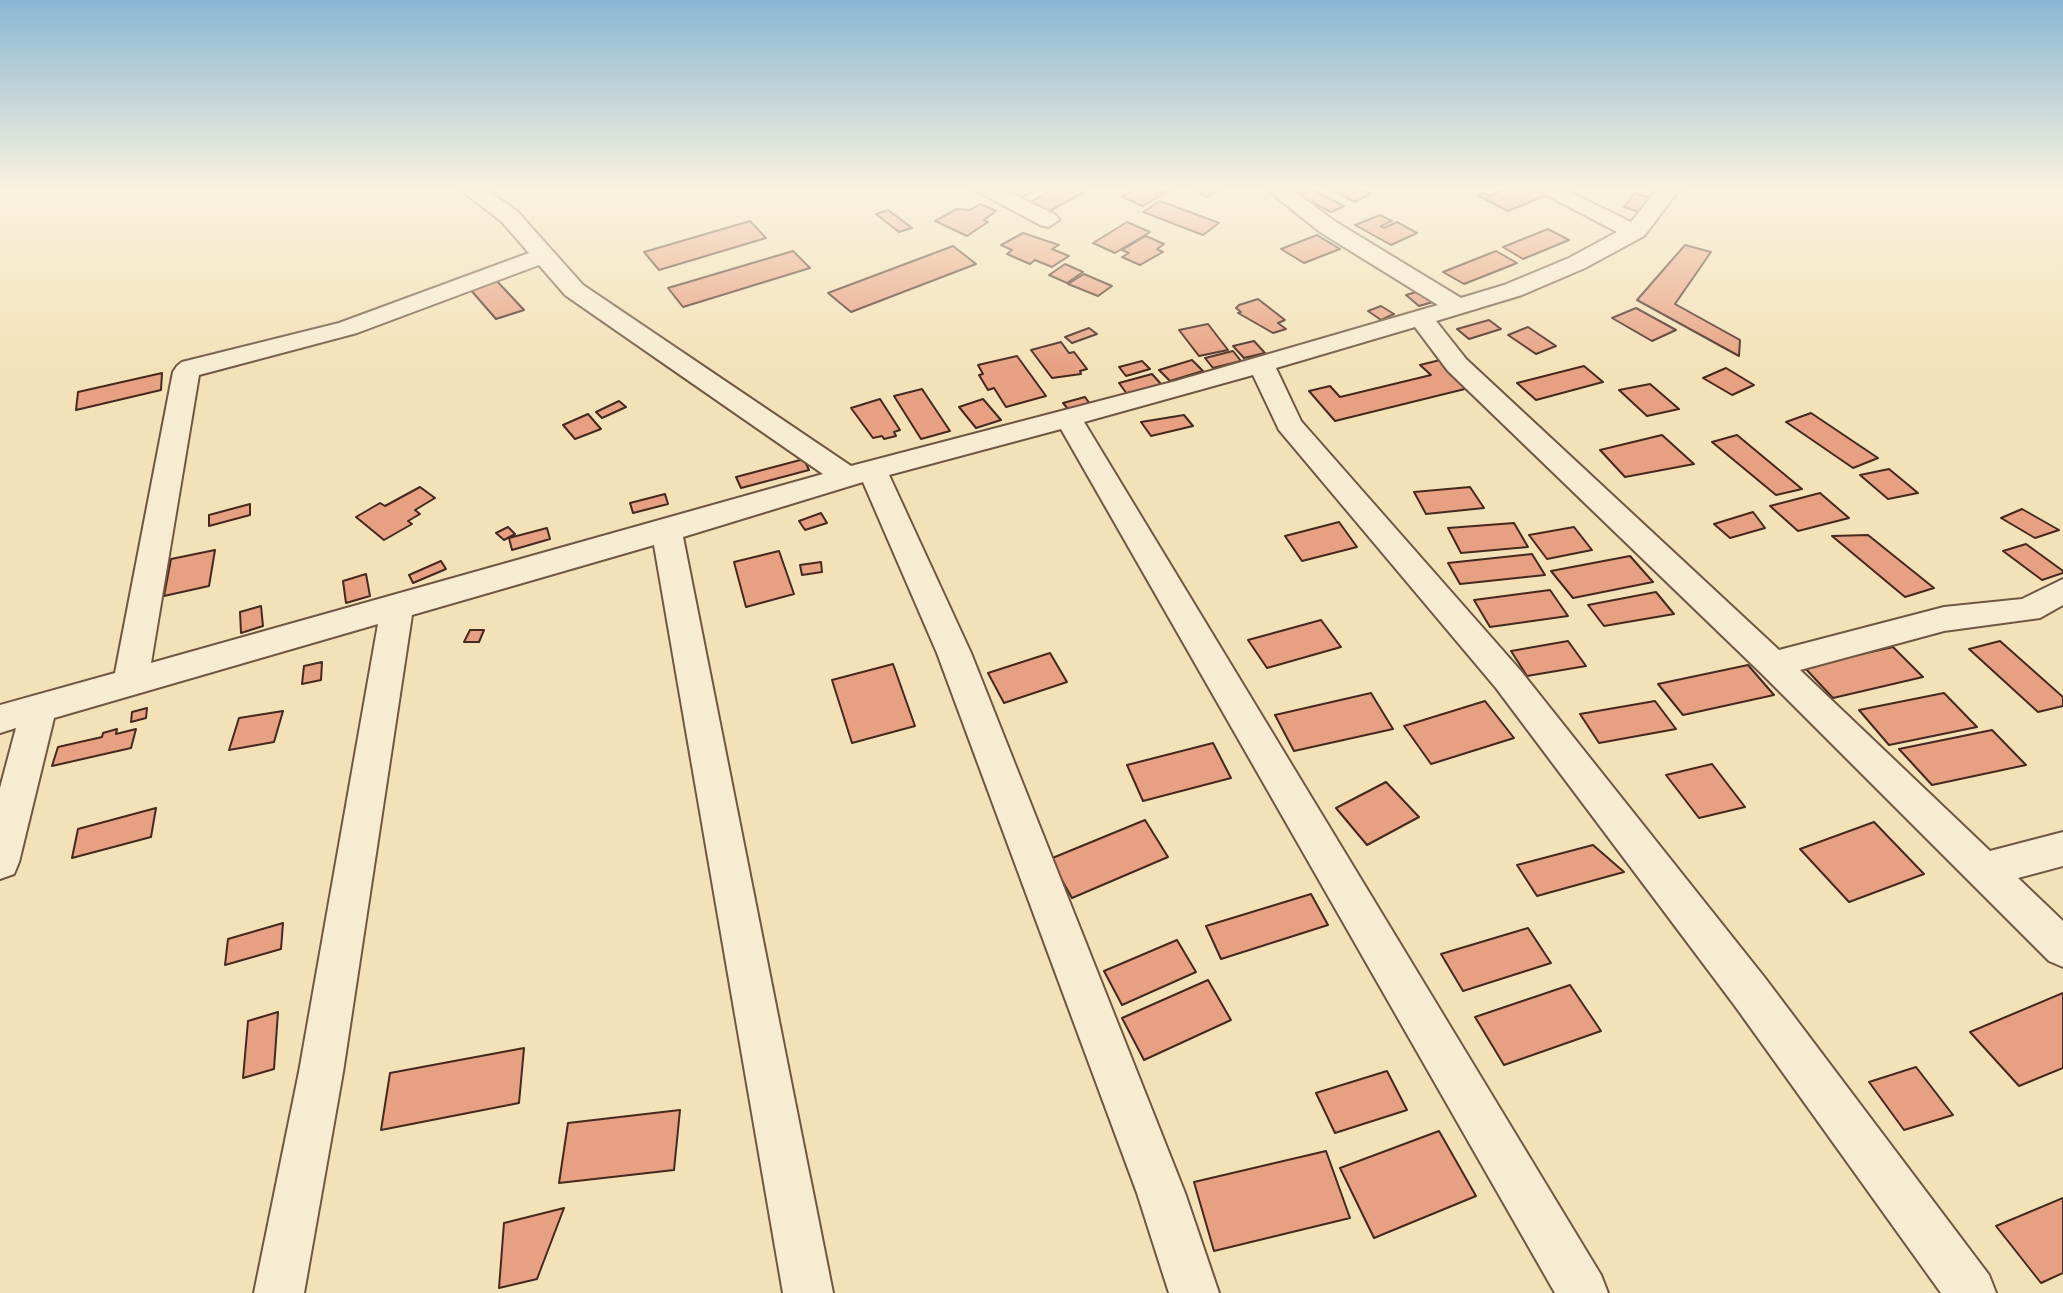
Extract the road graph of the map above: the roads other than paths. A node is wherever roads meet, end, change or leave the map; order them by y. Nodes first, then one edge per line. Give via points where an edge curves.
1 (537, 247) edge
2 (1361, 247) edge
3 (1606, 247) edge
4 (544, 255) junction
5 (1457, 306) junction
6 (1420, 317) junction
7 (1261, 364) junction
8 (1068, 418) junction
9 (859, 473) junction
10 (667, 531) junction
11 (2063, 590) edge
12 (397, 608) junction
13 (1773, 664) junction
14 (130, 684) junction
15 (38, 710) junction
16 (0, 719) edge
17 (2063, 849) edge
18 (0, 862) edge
19 (1985, 869) junction
20 (2063, 948) edge
21 (279, 1293) edge
22 (808, 1293) edge
23 (1194, 1293) edge
24 (1583, 1293) edge
25 (1971, 1293) edge

1 - 4 street
2 - 5 street
3 - 5 street via 1513,290
4 - 9 street via 574,289
4 - 14 street via 348,328 186,372
5 - 6 street
6 - 7 street
6 - 13 street via 1457,366
7 - 8 street
7 - 25 street via 1289,424 1508,679 1749,992
8 - 9 street
8 - 24 street
9 - 10 street
9 - 23 street via 959,666 1161,1193
10 - 12 street
10 - 22 street
11 - 13 street via 2029,610 1944,619
12 - 14 street
12 - 21 street via 321,1072
13 - 19 street
14 - 15 street
15 - 16 street
15 - 18 street
17 - 19 street
19 - 20 street

